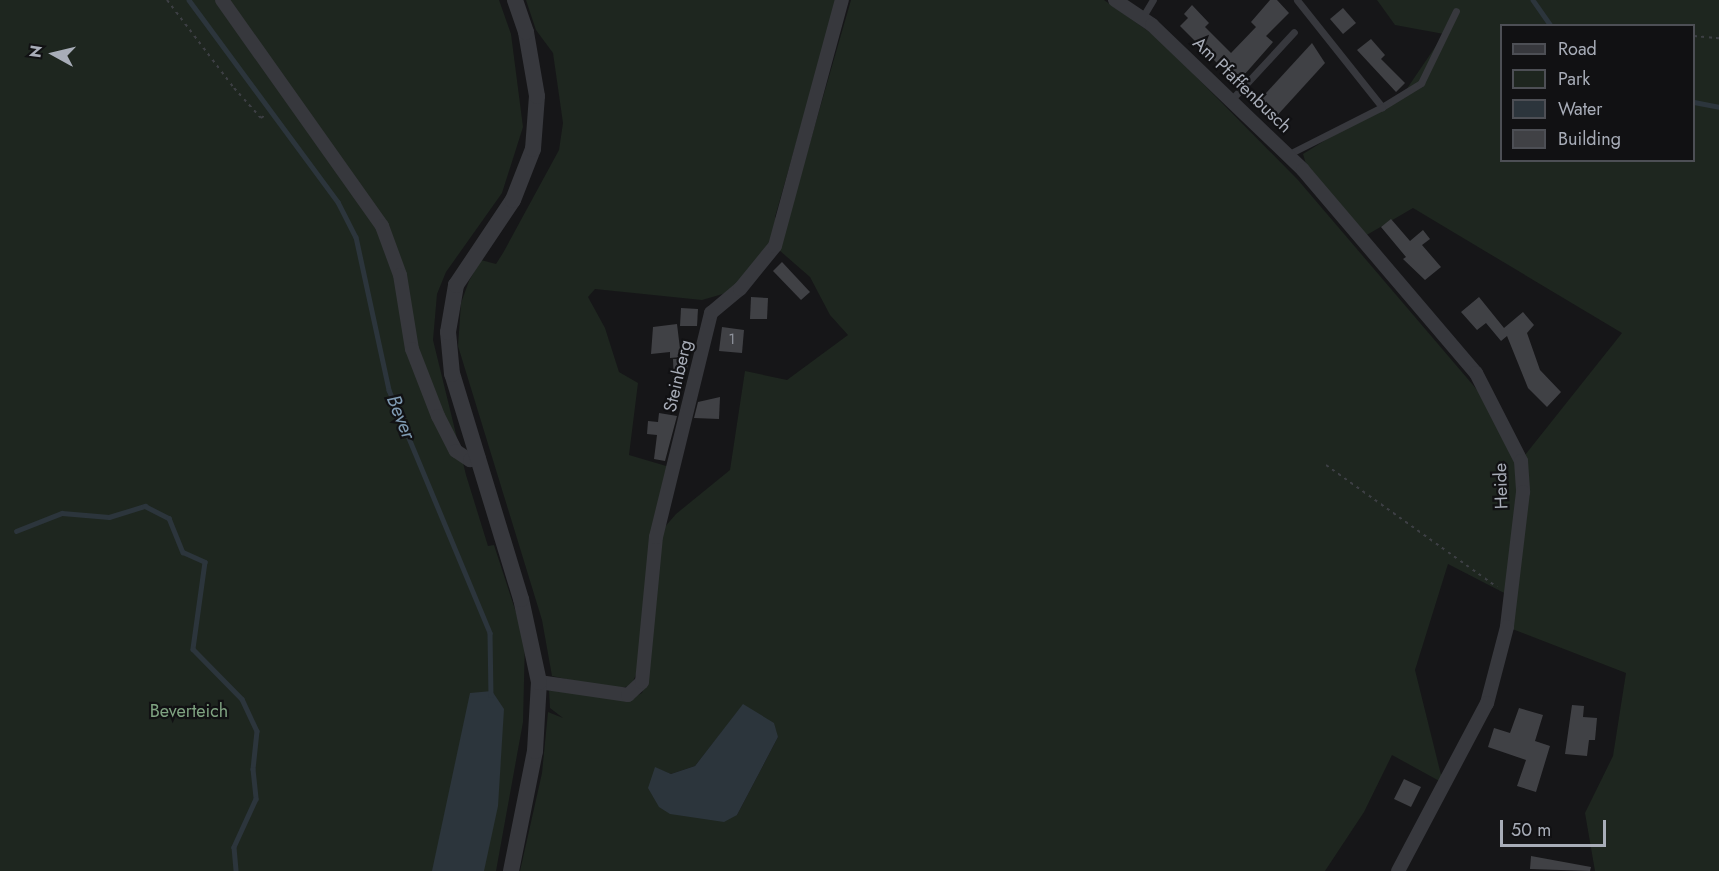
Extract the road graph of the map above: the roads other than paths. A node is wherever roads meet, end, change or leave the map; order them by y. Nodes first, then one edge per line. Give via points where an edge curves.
1 (222, 0) edge
2 (515, 0) edge
3 (842, 0) edge
4 (1115, 0) edge
5 (1153, 0) edge
6 (1297, 0) edge
7 (1456, 11) dead end
8 (1142, 18) junction
9 (1294, 32) dead end
10 (1232, 99) junction
11 (1382, 107) junction
12 (1289, 154) junction
13 (479, 459) junction
14 (539, 682) junction
15 (511, 871) edge
16 (1398, 871) edge

1 - 13 street via 382,226 400,274 412,349 438,416 456,451 470,460
2 - 13 street via 526,32 537,96 533,149 506,212 461,274 448,319 452,374
3 - 14 street, Steinberg via 775,246 740,290 711,313 656,537 642,682 628,695
4 - 8 street, Am Pfaffenbusch
5 - 8 lane
6 - 11 lane
7 - 11 lane, Am Pfaffenbusch via 1421,83
8 - 10 street, Am Pfaffenbusch
9 - 10 lane
10 - 12 street, Am Pfaffenbusch
11 - 12 lane, Am Pfaffenbusch
12 - 16 street, Heide via 1476,373 1521,461 1523,492 1507,627 1486,703
13 - 14 street via 523,608
14 - 15 street via 535,751

